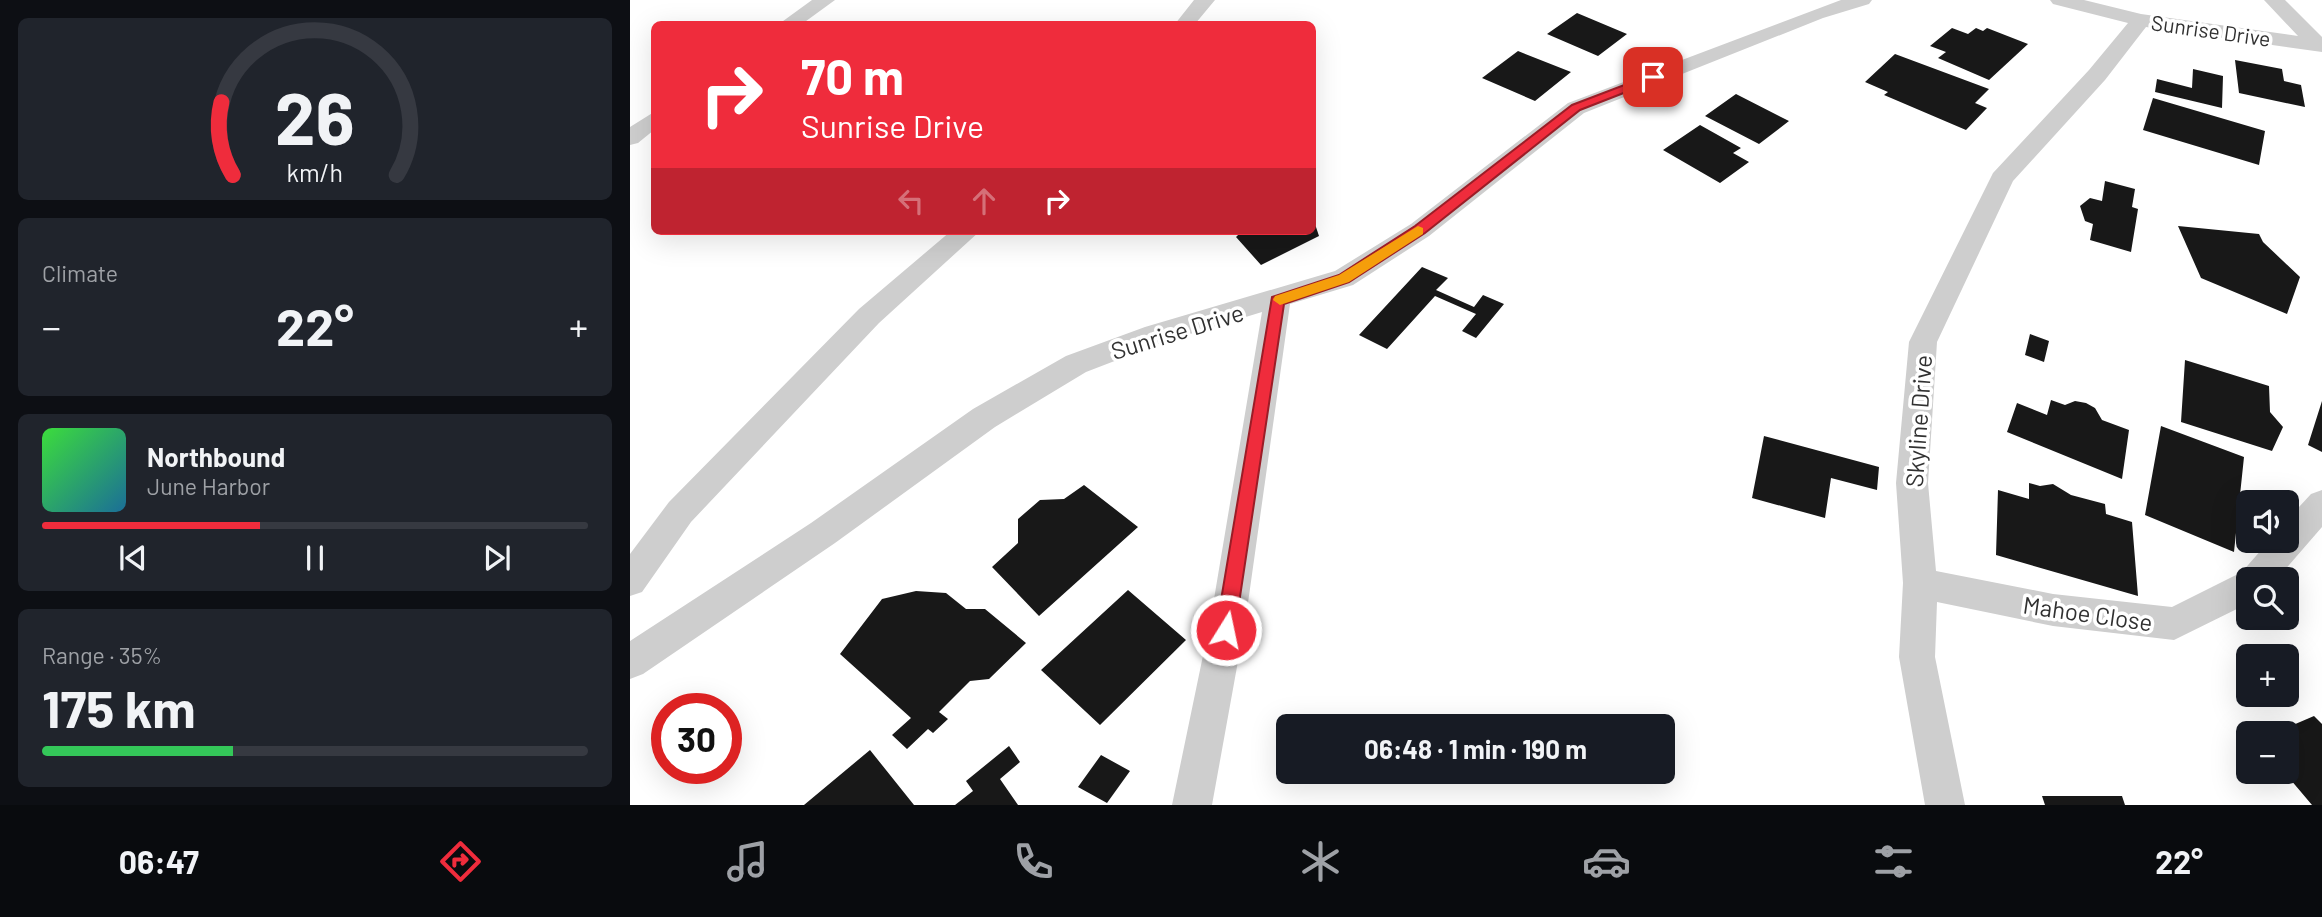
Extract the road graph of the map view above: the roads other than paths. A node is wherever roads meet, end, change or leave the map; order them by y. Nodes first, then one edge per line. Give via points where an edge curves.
1 (825, 0) edge
2 (1205, 0) edge
3 (1861, 0) edge
4 (2060, 0) edge
5 (2167, 0) edge
6 (2274, 0) edge
7 (794, 21) edge
8 (1188, 21) edge
9 (2155, 21) junction
10 (2320, 45) edge
11 (651, 121) edge
12 (630, 138) edge
13 (962, 235) edge
14 (1277, 301) junction
15 (2322, 505) edge
16 (2267, 567) edge
17 (630, 581) edge
18 (1920, 583) junction
19 (2236, 592) edge
20 (630, 662) edge
21 (1192, 805) edge
22 (1945, 805) edge

1 - 7 street
2 - 8 street
3 - 14 street, Sunrise Drive via 1576,108 1398,244 1344,278
4 - 9 street, Sunrise Drive
5 - 9 street
6 - 10 street
9 - 10 street, Sunrise Drive
9 - 18 street, Skyline Drive via 2097,75 2002,178 1923,342 1912,483
11 - 12 street
13 - 17 street via 850,335 680,512
14 - 20 street, Sunrise Drive via 1155,334 1076,364 984,418
14 - 21 street via 1209,732
15 - 16 street
18 - 19 street, Mahoe Close via 2053,610 2174,624
18 - 22 street, Skyline Drive via 1917,657

